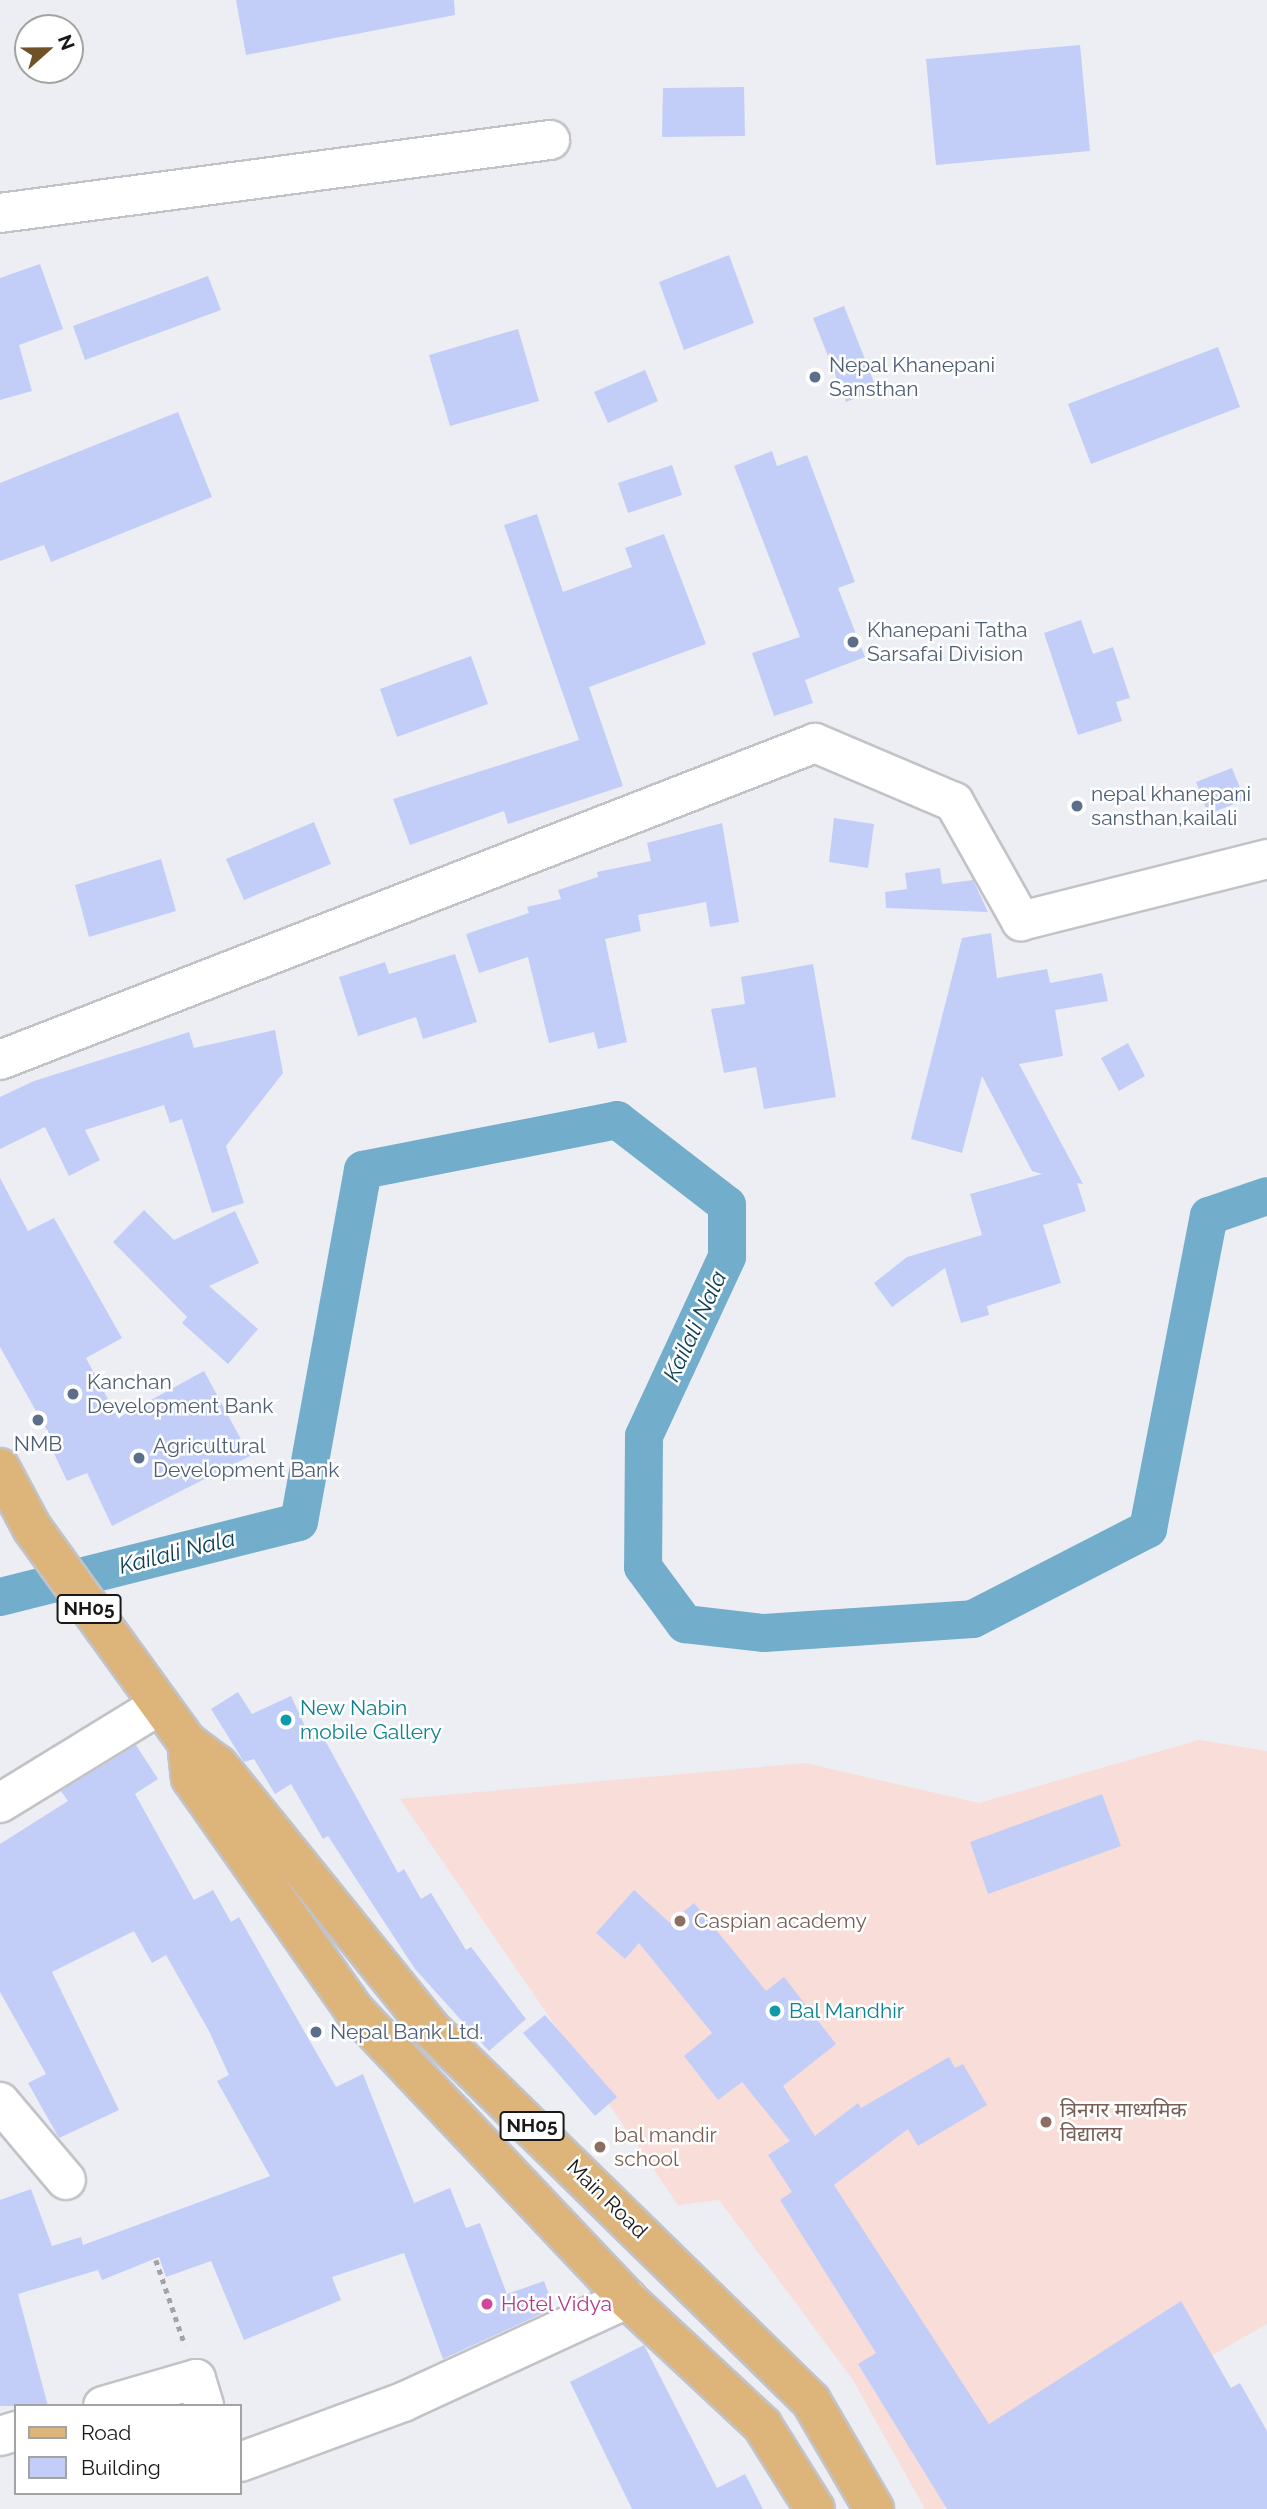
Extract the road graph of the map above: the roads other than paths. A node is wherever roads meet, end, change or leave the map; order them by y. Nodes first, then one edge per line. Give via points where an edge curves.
1 (550, 140) dead end
2 (0, 213) edge
3 (1267, 859) edge
4 (0, 1060) edge
5 (0, 1468) edge
6 (152, 1698) junction
7 (187, 1742) junction
8 (0, 1804) edge
9 (0, 2102) edge
10 (66, 2180) dead end
11 (628, 2299) junction
12 (200, 2392) edge
13 (117, 2404) edge
14 (242, 2461) edge
15 (815, 2509) edge
16 (874, 2509) edge

1 - 2 street
3 - 4 street via 1021,921 954,802 815,744
5 - 6 main road, NH05 via 32,1528
6 - 7 main road, Main Road / NH05
6 - 8 street
7 - 11 main road, NH05 via 191,1778 354,2010
7 - 16 main road, Main Road / NH05 via 218,1765 430,2028 811,2401
9 - 10 street
11 - 14 street via 403,2403
11 - 15 main road, NH05 via 762,2426
12 - 13 street

